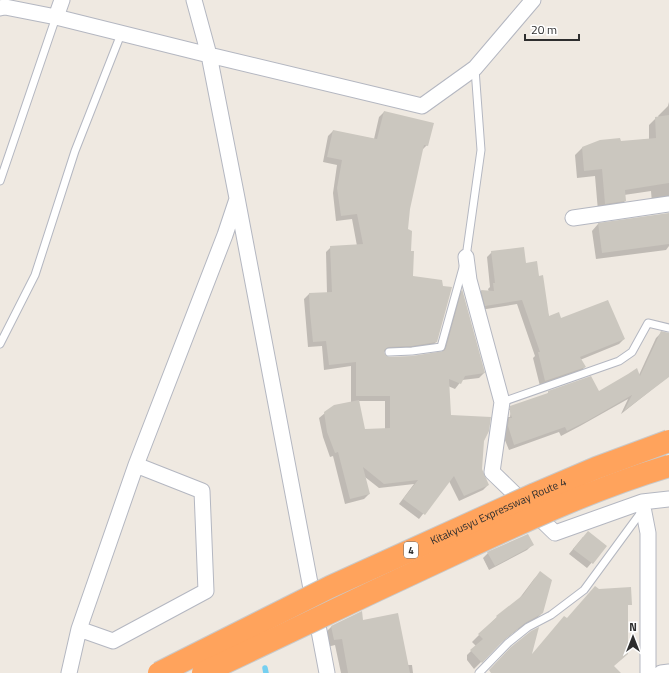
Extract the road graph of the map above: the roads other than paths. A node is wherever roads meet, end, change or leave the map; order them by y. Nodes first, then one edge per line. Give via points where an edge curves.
1 (62, 0) edge
2 (194, 0) edge
3 (533, 0) edge
4 (0, 8) edge
5 (56, 17) junction
6 (122, 34) junction
7 (209, 56) junction
8 (475, 68) junction
9 (1, 177) edge
10 (237, 198) junction
11 (669, 204) edge
12 (573, 218) dead end
13 (466, 257) junction
14 (669, 328) edge
15 (0, 344) edge
16 (388, 352) dead end
17 (502, 402) junction
18 (669, 441) edge
19 (136, 465) junction
20 (669, 466) edge
21 (669, 499) edge
22 (643, 506) junction
23 (79, 629) junction
24 (669, 672) edge
25 (69, 673) edge
26 (159, 673) edge
27 (203, 673) edge
28 (327, 673) edge
29 (479, 673) edge
30 (648, 673) edge
31 (661, 673) edge

1 - 5 street
2 - 7 street
3 - 8 street
4 - 5 street
5 - 6 street
5 - 9 lane
6 - 7 street
6 - 15 lane via 75,152 35,275
7 - 8 street via 422,106
7 - 10 street
8 - 13 lane via 481,150
10 - 19 street
10 - 28 street
11 - 12 street
13 - 16 lane via 441,347
13 - 17 street via 469,280
14 - 17 lane via 648,323 632,352 619,361
17 - 22 street via 492,472 555,533
18 - 26 highway, Kitakyusyu Expressway Route 4 / 4, bridge via 596,468 514,503 330,587
19 - 23 street
19 - 23 street via 202,491 206,591 112,641
20 - 27 highway, Kitakyusyu Expressway Route 4 / 4, bridge via 540,514
21 - 22 street
22 - 29 lane via 584,590 551,615 528,627 508,643
22 - 30 street via 648,533
23 - 25 street
24 - 31 street

